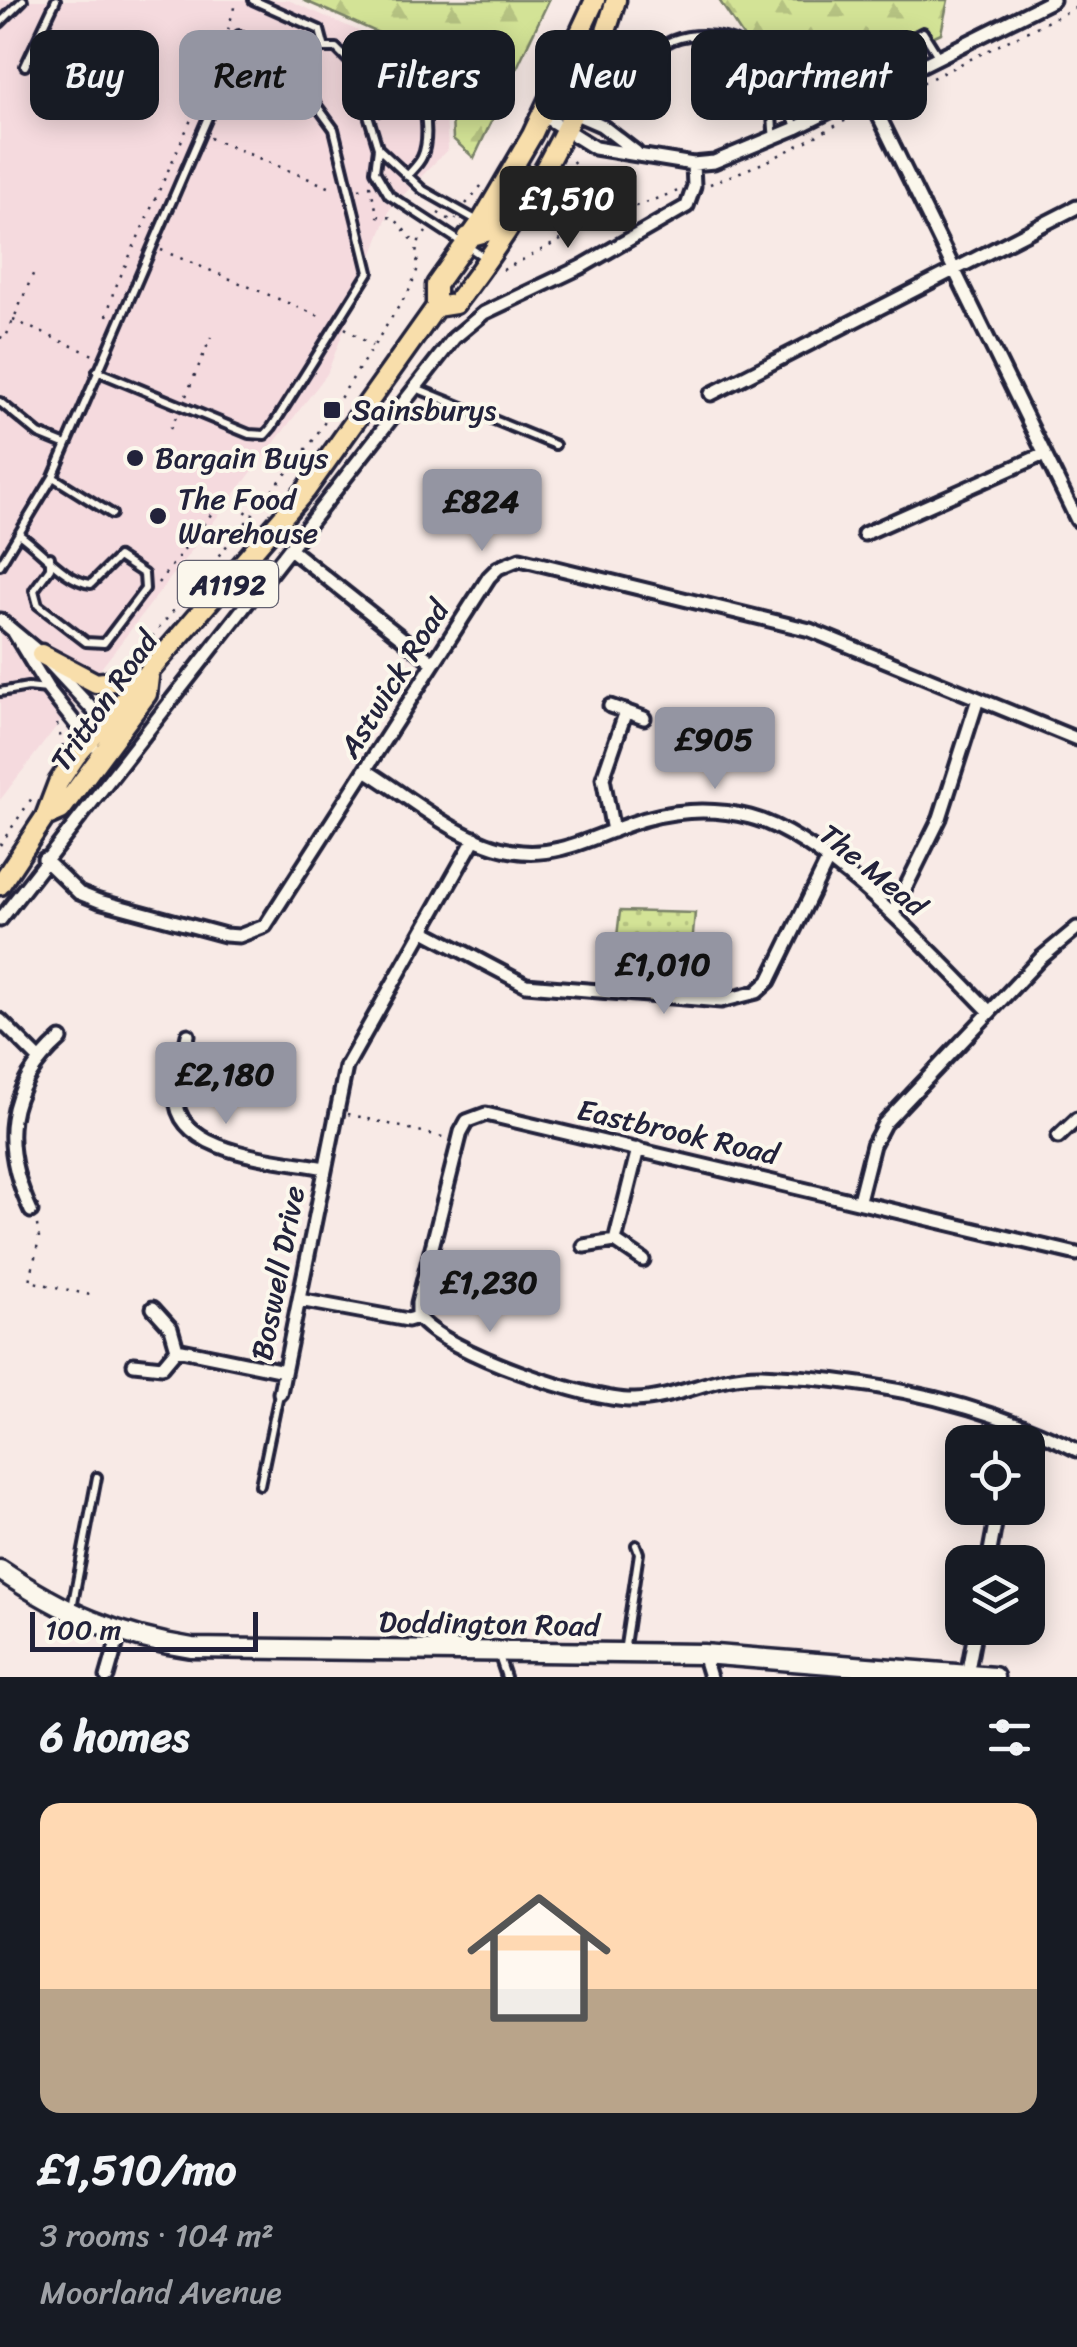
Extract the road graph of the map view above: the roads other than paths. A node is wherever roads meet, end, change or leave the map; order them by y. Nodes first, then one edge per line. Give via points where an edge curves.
1 (24, 0) edge
2 (56, 0) edge
3 (253, 0) edge
4 (595, 0) edge
5 (616, 0) edge
6 (1053, 0) edge
7 (0, 24) edge
8 (581, 30) edge
9 (605, 30) edge
10 (671, 41) edge
11 (324, 46) joint
12 (342, 52) edge
13 (938, 56) junction
14 (927, 62) edge
15 (25, 66) dead end
16 (322, 113) edge
17 (205, 120) edge
18 (370, 120) edge
19 (424, 120) edge
20 (539, 120) edge
21 (555, 120) edge
22 (572, 120) edge
23 (588, 120) edge
24 (812, 120) edge
25 (882, 120) edge
26 (796, 128) junction
27 (566, 133) junction
28 (774, 138) junction
29 (378, 148) junction
30 (636, 152) junction
31 (693, 164) junction
32 (408, 176) junction
33 (1077, 208) edge
34 (478, 235) junction
35 (489, 260) junction
36 (952, 270) junction
37 (436, 308) junction
38 (97, 372) junction
39 (416, 388) junction
40 (711, 394) dead end
41 (0, 402) edge
42 (555, 445) dead end
43 (66, 446) junction
44 (1042, 455) junction
45 (53, 477) junction
46 (112, 514) dead end
47 (1077, 520) edge
48 (864, 534) dead end
49 (20, 535) junction
50 (290, 549) junction
51 (50, 557) junction
52 (0, 565) edge
53 (0, 620) edge
54 (14, 631) junction
55 (41, 654) junction
56 (432, 662) junction
57 (149, 677) junction
58 (48, 690) junction
59 (0, 692) edge
60 (978, 699) junction
61 (610, 706) dead end
62 (626, 712) junction
63 (644, 718) dead end
64 (110, 728) junction
65 (1077, 739) edge
66 (95, 748) junction
67 (368, 770) junction
68 (613, 830) junction
69 (475, 838) junction
70 (44, 859) junction
71 (827, 862) junction
72 (0, 885) edge
73 (893, 913) junction
74 (0, 920) edge
75 (1077, 928) edge
76 (424, 932) junction
77 (990, 1012) junction
78 (0, 1020) edge
79 (188, 1035) dead end
80 (62, 1039) dead end
81 (39, 1058) junction
82 (1077, 1119) edge
83 (1058, 1137) dead end
84 (638, 1149) junction
85 (325, 1168) junction
86 (859, 1200) junction
87 (31, 1211) road end
88 (615, 1242) junction
89 (584, 1246) dead end
90 (1077, 1254) edge
91 (643, 1260) dead end
92 (299, 1300) junction
93 (153, 1308) dead end
94 (418, 1318) junction
95 (176, 1350) junction
96 (134, 1364) dead end
97 (284, 1371) junction
98 (280, 1393) joint
99 (1019, 1425) edge
100 (1045, 1436) edge
101 (1077, 1450) edge
102 (97, 1476) dead end
103 (260, 1485) dead end
104 (636, 1545) dead end
105 (0, 1570) edge
106 (70, 1614) junction
107 (120, 1635) junction
108 (973, 1645) edge
109 (498, 1652) junction
110 (624, 1654) junction
111 (703, 1654) junction
112 (967, 1675) edge
113 (108, 1677) edge
114 (506, 1677) edge
115 (710, 1677) edge
116 (994, 1677) edge

1 - 7 lane
2 - 15 lane
3 - 11 lane via 320,30
4 - 8 main road, Tritton Road / A1192
5 - 9 main road, Tritton Road / A1192
6 - 13 street
10 - 28 lane via 714,36 756,56 767,75
11 - 12 lane
13 - 14 street
13 - 26 lane via 924,32 786,103
16 - 38 lane via 334,129 369,272 264,434 249,434
17 - 38 lane
18 - 29 lane
19 - 32 lane via 424,154
20 - 34 main road, Tritton Road / A1192
21 - 27 street
22 - 27 main road, Tritton Road / A1192
23 - 30 street
24 - 26 street
25 - 36 street
26 - 28 street
27 - 30 street via 595,148
27 - 34 main road, Tritton Road / A1192 via 540,183
28 - 31 street via 734,157
29 - 32 lane
29 - 34 lane via 374,171 389,195
30 - 31 street
31 - 39 street via 687,206 484,313 454,338
32 - 34 lane
33 - 36 street
34 - 35 main road, Tritton Road / A1192
34 - 35 lane
34 - 37 main road, Tritton Road / A1192 via 436,285
35 - 37 main road, Tritton Road / A1192 via 455,304
36 - 40 street
36 - 44 street
37 - 57 main road, Tritton Road / A1192 via 306,490
38 - 43 lane
39 - 42 lane
39 - 50 street
41 - 43 lane
43 - 45 lane
44 - 47 street
44 - 48 street
45 - 46 lane
45 - 49 lane
49 - 51 lane
49 - 52 lane
50 - 56 street
50 - 70 street
51 - 51 lane via 84,584 118,557 144,574 145,589 104,643 86,642 38,604 34,590
53 - 54 street
54 - 55 street
54 - 58 street
55 - 57 main road via 107,686
55 - 64 street
56 - 60 street, Astwick Road via 488,578 520,559 810,630
56 - 67 street, Astwick Road
57 - 64 main road, Tritton Road
58 - 59 lane
58 - 66 street
60 - 65 street, Astwick Road
60 - 73 street via 940,818
61 - 62 street
62 - 63 street
62 - 68 street via 603,778
64 - 66 main road, Tritton Road
66 - 72 main road, Tritton Road via 58,783 45,816
67 - 69 street, The Mead
67 - 70 street, Astwick Road via 273,917 253,933 225,935 98,901 79,893
68 - 69 street, The Mead via 536,853
68 - 71 street, The Mead via 692,811 736,815 785,832
69 - 76 street, Boswell Drive
70 - 74 street
71 - 73 street, The Mead
71 - 76 street via 768,980 741,998 526,985
73 - 77 street, The Mead
75 - 77 street
76 - 85 street, Boswell Drive via 356,1046
77 - 86 street via 884,1124
78 - 81 street
79 - 85 street via 176,1096 191,1132 209,1144
80 - 81 street
81 - 87 street via 16,1097 7,1159
82 - 83 street
84 - 86 street, Eastbrook Road
84 - 88 street
84 - 94 street, Eastbrook Road via 498,1114 467,1122
85 - 92 street, Boswell Drive
86 - 90 street, Eastbrook Road
88 - 89 street
88 - 91 street
92 - 94 street
92 - 97 street, Boswell Drive
93 - 95 street via 171,1328
94 - 99 street via 437,1336 604,1399 637,1400 758,1375 900,1389
95 - 96 street via 162,1368
95 - 97 street
97 - 98 street, Boswell Drive
98 - 103 lane
100 - 101 street
102 - 106 lane
104 - 110 lane
105 - 106 main road, Doddington Road
106 - 107 main road, Doddington Road
107 - 109 main road, Doddington Road via 192,1648
107 - 113 street
108 - 112 street
109 - 110 main road, Doddington Road
109 - 114 lane
110 - 111 main road, Doddington Road
111 - 112 main road, Doddington Road
111 - 115 street
112 - 116 main road, Doddington Road

